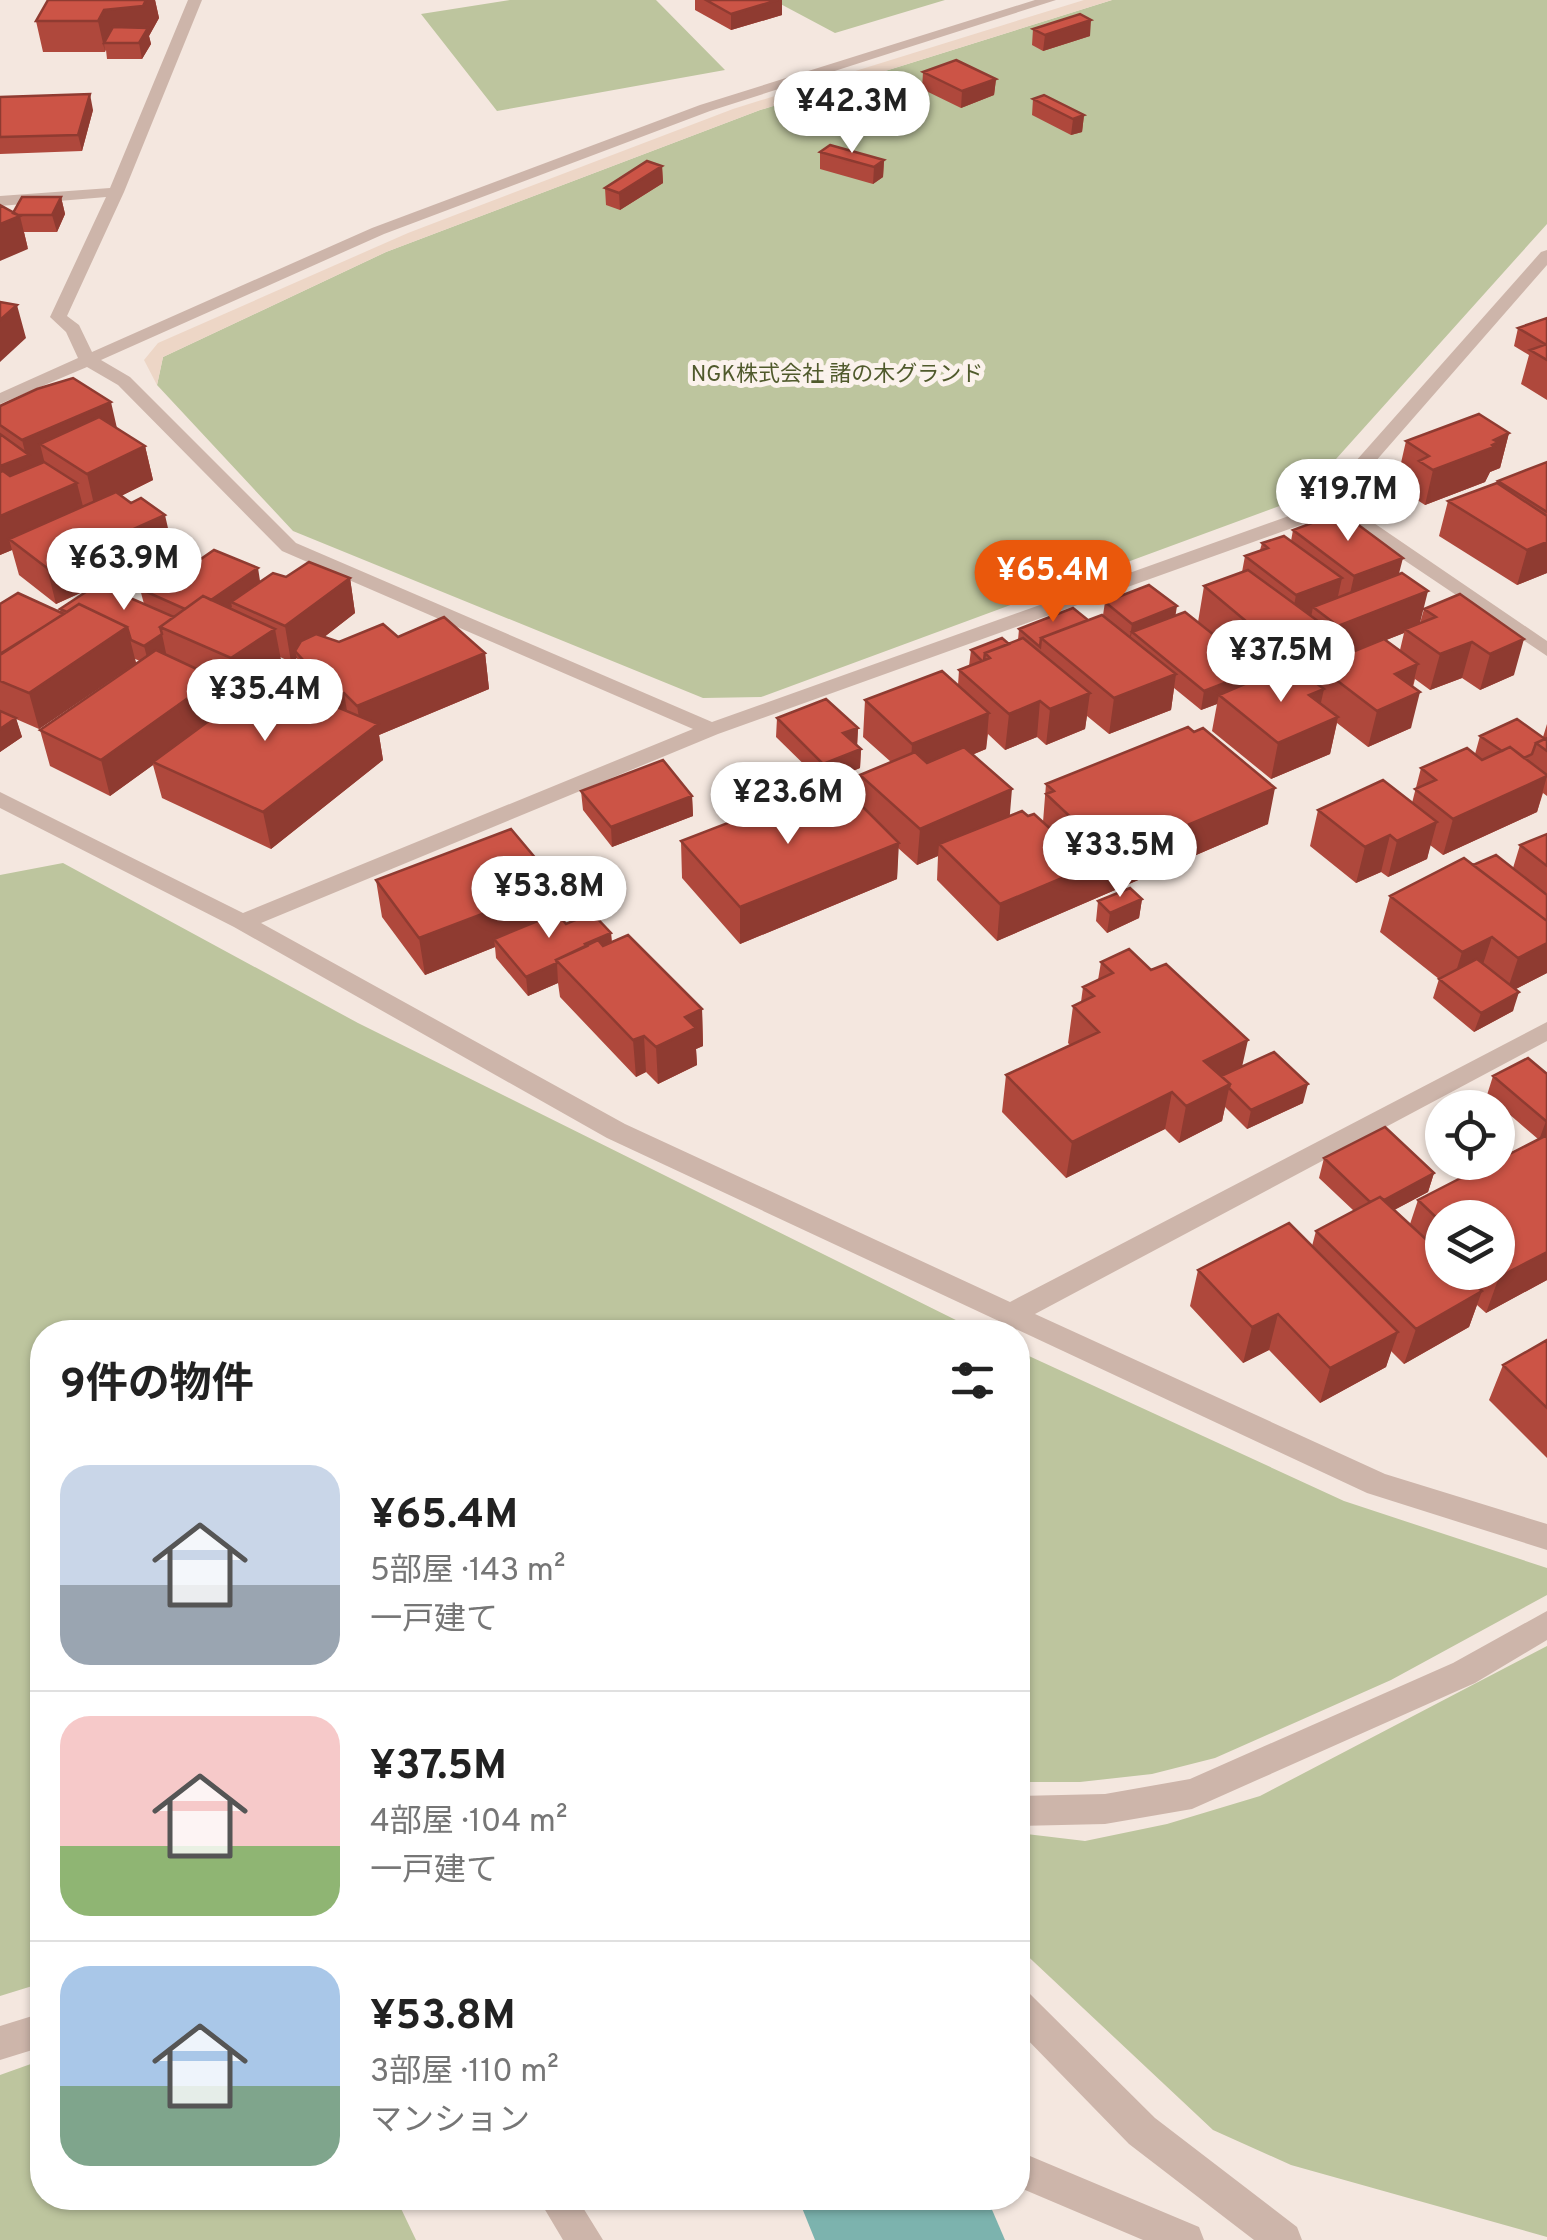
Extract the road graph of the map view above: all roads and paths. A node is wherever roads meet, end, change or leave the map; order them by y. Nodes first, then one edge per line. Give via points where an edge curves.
1 (195, 0) edge
2 (1049, 0) edge
3 (116, 192) junction
4 (0, 201) edge
5 (1547, 255) edge
6 (86, 359) junction
7 (0, 399) edge
8 (1336, 506) junction
9 (1547, 624) edge
10 (1526, 632) junction
11 (1547, 650) edge
12 (711, 729) junction
13 (0, 799) edge
14 (242, 922) junction
15 (1547, 1030) edge
16 (1009, 1315) junction
17 (1020, 1320) edge
18 (1030, 1325) edge
19 (1547, 1537) edge
20 (1547, 1624) edge
21 (1030, 1811) edge
22 (1030, 2018) edge
23 (30, 2034) edge
24 (0, 2043) edge
25 (1030, 2174) edge
26 (564, 2210) edge
27 (585, 2240) edge
28 (1186, 2240) edge
29 (1284, 2240) edge

1 - 3 street
2 - 6 street via 705,108 378,230
3 - 4 street
3 - 6 street via 58,317 73,329
5 - 8 street via 1346,484
6 - 7 street
6 - 12 street via 124,381 289,547
8 - 10 street
8 - 12 street
9 - 10 street
10 - 11 street
12 - 14 street
13 - 14 street
14 - 16 street via 616,1131
15 - 16 street
16 - 17 street
18 - 19 street via 1377,1484
20 - 21 street via 1464,1673 1192,1794 1105,1809
22 - 29 street via 1142,2132
23 - 24 street
25 - 28 street
26 - 27 street

